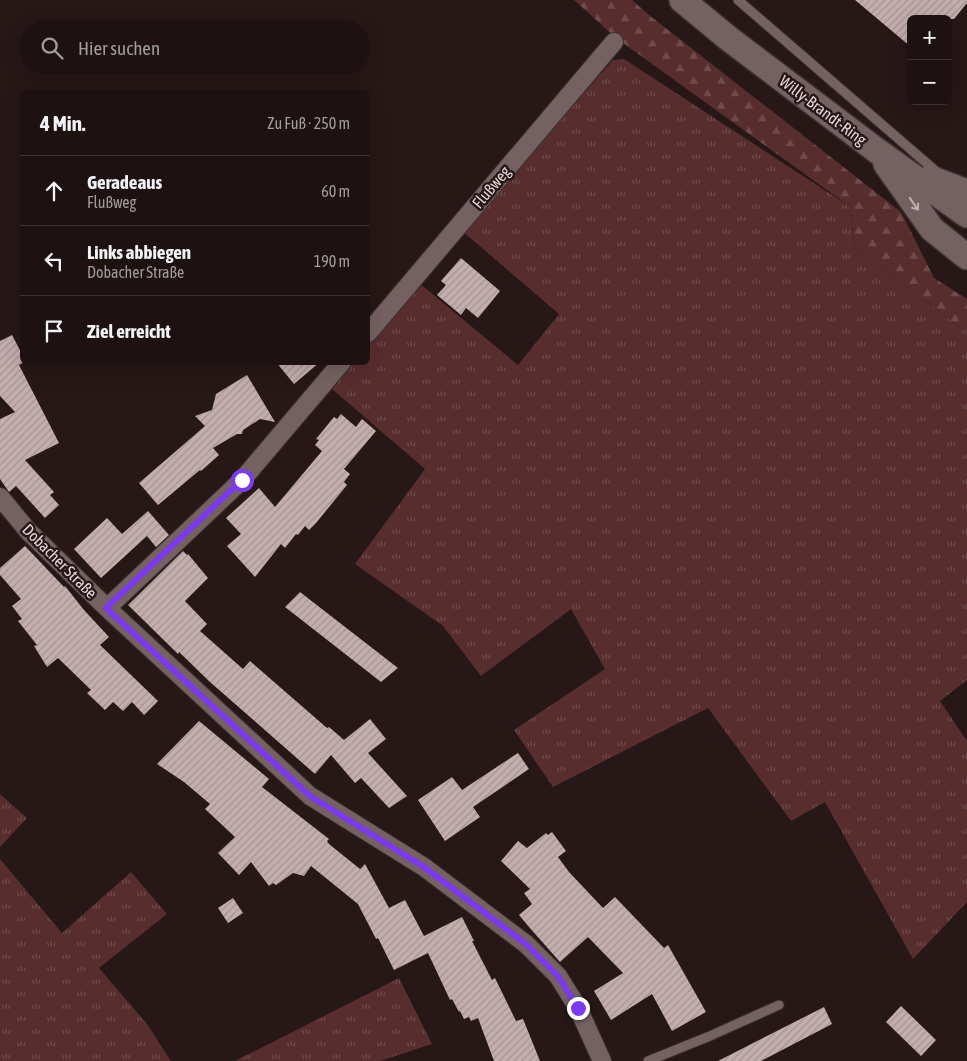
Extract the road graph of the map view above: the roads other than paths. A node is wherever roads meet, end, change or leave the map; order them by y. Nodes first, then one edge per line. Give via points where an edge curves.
1 (682, 0) edge
2 (738, 0) edge
3 (614, 42) dead end
4 (876, 150) junction
5 (901, 167) junction
6 (960, 189) edge
7 (967, 215) edge
8 (967, 257) edge
9 (370, 331) edge
10 (339, 365) edge
11 (0, 498) edge
12 (106, 608) junction
13 (779, 1005) dead end
14 (602, 1061) edge
15 (648, 1061) edge

1 - 4 main road, Willy-Brandt-Ring
2 - 6 lane
3 - 9 street, Flußweg
4 - 5 main road, Willy-Brandt-Ring
4 -> 8 main road via 932,229
5 - 6 main road
5 - 7 main road, Willy-Brandt-Ring
10 - 12 street via 242,480
11 - 12 street, Dobacher Straße via 29,532
12 - 14 street, Dobacher Straße via 310,796 424,867 526,944 558,976 578,1008
13 - 15 lane

